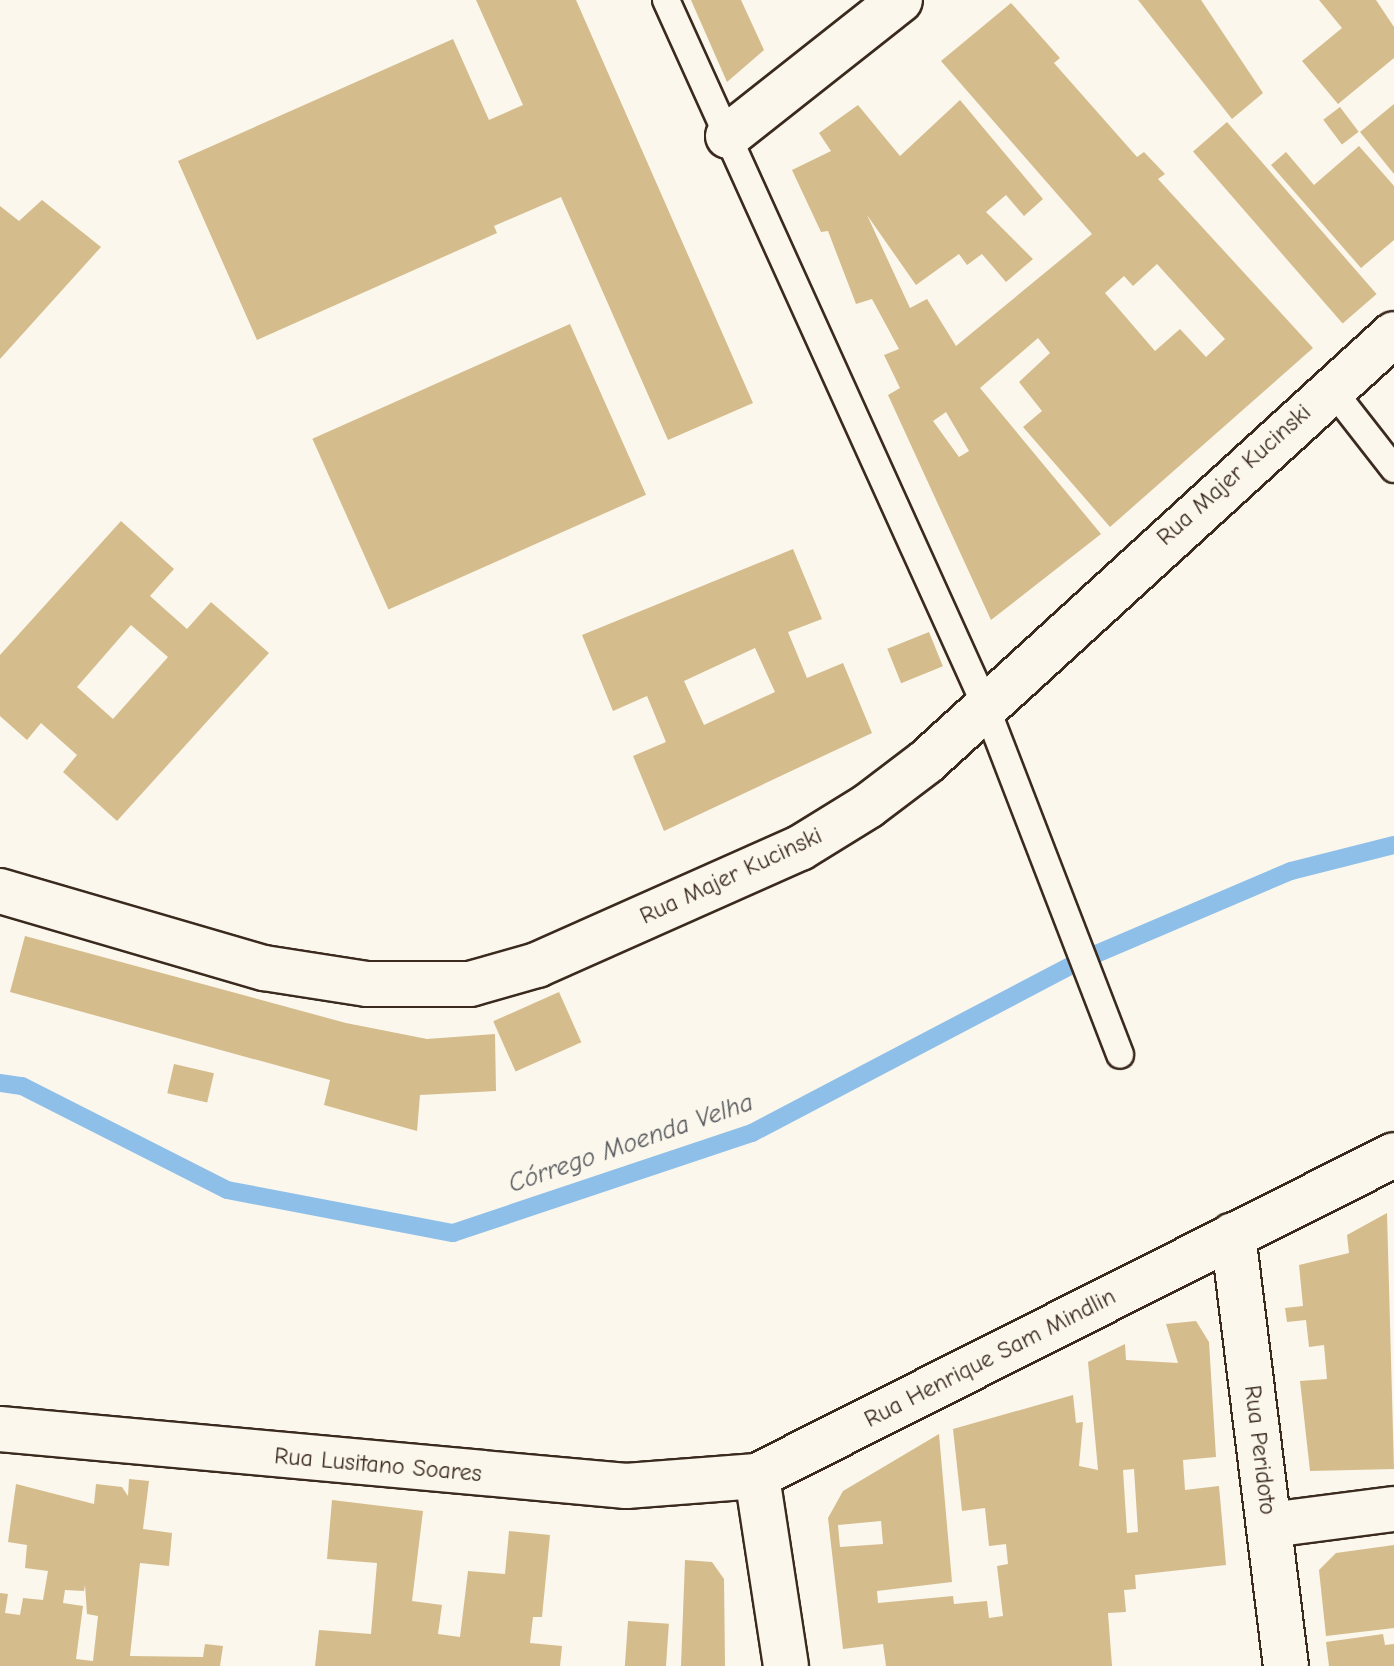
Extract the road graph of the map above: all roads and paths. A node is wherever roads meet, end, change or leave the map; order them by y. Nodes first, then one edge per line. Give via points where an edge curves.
1 (666, 0) edge
2 (900, 0) edge
3 (728, 136) junction
4 (1394, 334) edge
5 (1330, 387) junction
6 (1394, 469) edge
7 (984, 702) junction
8 (0, 891) edge
9 (1120, 1055) dead end
10 (1394, 1155) edge
11 (1233, 1235) junction
12 (0, 1429) edge
13 (757, 1476) junction
14 (1394, 1509) edge
15 (1270, 1525) junction
16 (786, 1666) edge
17 (1286, 1666) edge

1 - 3 lane
2 - 3 street
3 - 7 lane
4 - 5 street, Rua Majer Kucinski
5 - 6 lane
5 - 7 street, Rua Majer Kucinski
7 - 8 street, Rua Majer Kucinski via 926,762 800,848 537,965 470,984 367,984 264,968
7 - 9 lane via 1076,929
10 - 11 street, Rua Henrique Sam Mindlin
11 - 13 street, Rua Henrique Sam Mindlin
11 - 15 street, Rua Peridoto
12 - 13 street, Rua Lusitano Soares via 626,1486
13 - 16 street
14 - 15 street
15 - 17 street, Rua Peridoto

